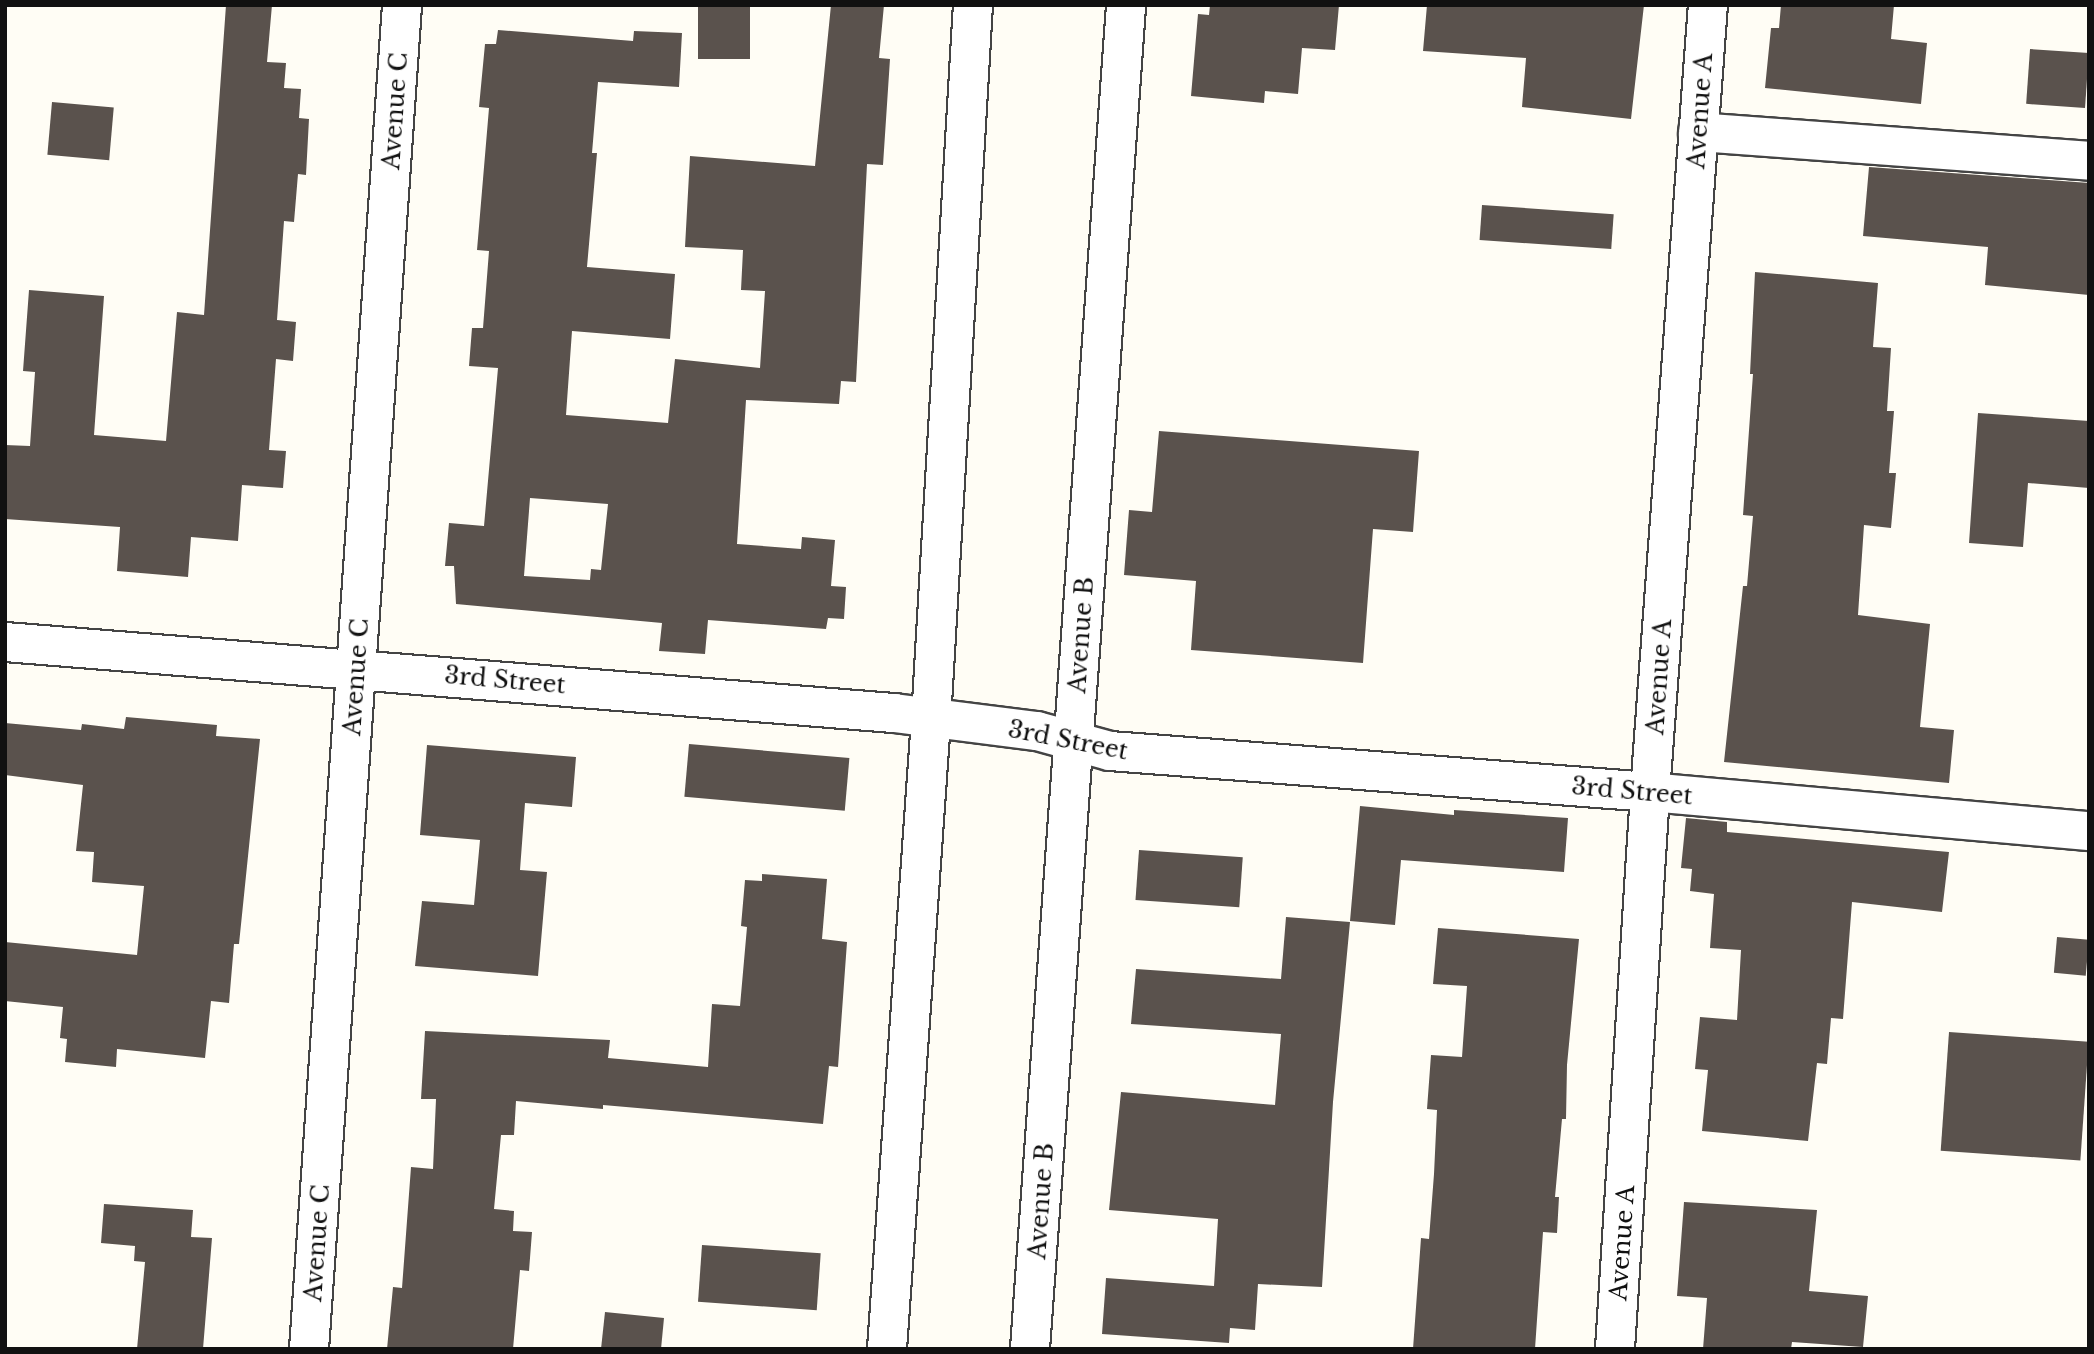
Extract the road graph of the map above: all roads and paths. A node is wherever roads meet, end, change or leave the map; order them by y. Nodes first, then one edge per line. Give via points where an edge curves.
1 (402, 5) edge
2 (973, 5) edge
3 (1126, 5) edge
4 (1708, 5) edge
5 (1698, 132) junction
6 (2089, 161) edge
7 (5, 642) edge
8 (357, 668) junction
9 (930, 720) junction
10 (1073, 741) junction
11 (1650, 792) junction
12 (2089, 831) edge
13 (309, 1349) edge
14 (887, 1349) edge
15 (1030, 1349) edge
16 (1615, 1349) edge

1 - 8 street, Avenue C
2 - 9 street
3 - 10 street, Avenue B
4 - 5 street, Avenue A
5 - 6 street
5 - 11 street, Avenue A
7 - 8 street, 3rd Street
8 - 9 street, 3rd Street via 894,713
8 - 13 street, Avenue C
9 - 10 street, 3rd Street via 1037,731
9 - 14 street
10 - 11 street, 3rd Street via 1110,751
10 - 15 street, Avenue B
11 - 12 street, 3rd Street
11 - 16 street, Avenue A

